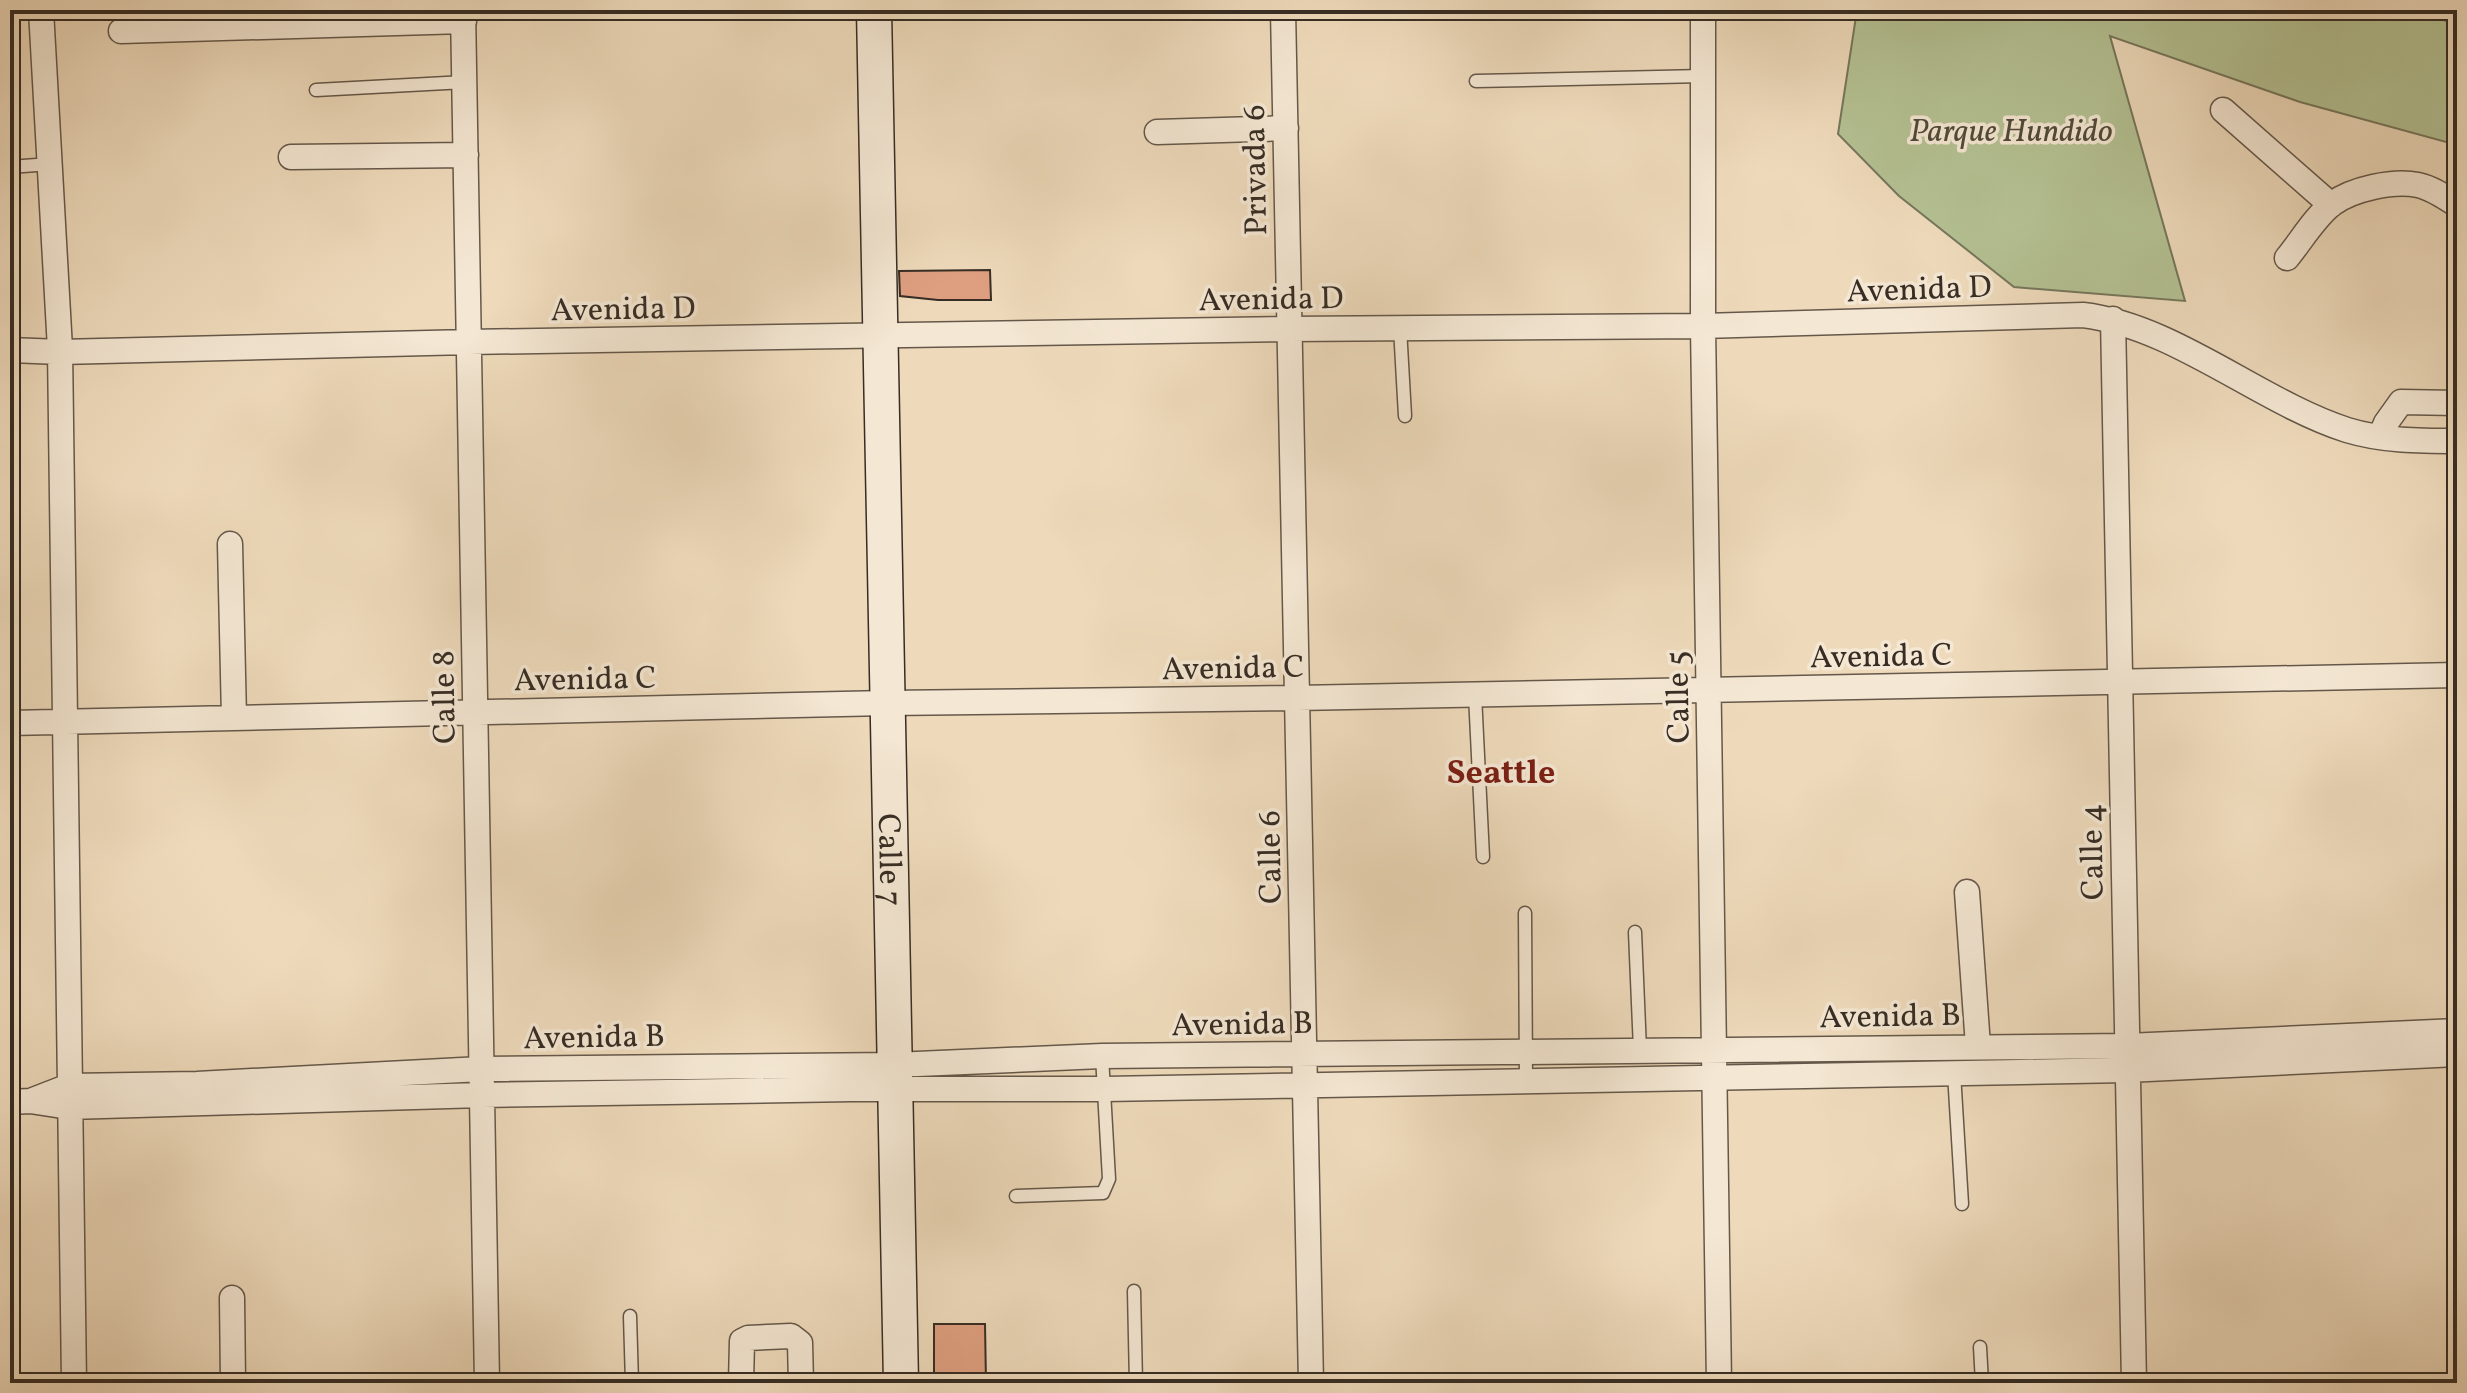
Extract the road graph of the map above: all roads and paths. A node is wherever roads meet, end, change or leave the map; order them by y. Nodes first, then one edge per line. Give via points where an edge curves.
1 (41, 10) edge
2 (874, 10) edge
3 (1283, 10) edge
4 (1703, 10) edge
5 (2434, 10) edge
6 (464, 15) edge
7 (2457, 29) edge
8 (121, 31) dead end
9 (1703, 76) junction
10 (1476, 81) dead end
11 (465, 82) junction
12 (316, 90) dead end
13 (2223, 110) dead end
14 (1286, 128) junction
15 (1157, 132) dead end
16 (466, 155) junction
17 (291, 157) dead end
18 (50, 164) junction
19 (10, 167) edge
20 (2331, 205) junction
21 (2457, 205) edge
22 (2287, 258) dead end
23 (2113, 319) junction
24 (1703, 326) junction
25 (1400, 328) junction
26 (1289, 329) junction
27 (880, 337) junction
28 (469, 342) junction
29 (10, 350) edge
30 (60, 352) junction
31 (2457, 403) edge
32 (1405, 416) dead end
33 (2380, 437) junction
34 (2457, 441) edge
35 (230, 544) dead end
36 (2457, 675) edge
37 (2121, 683) junction
38 (1709, 690) junction
39 (1475, 695) junction
40 (1297, 698) junction
41 (887, 703) junction
42 (475, 712) junction
43 (234, 718) junction
44 (65, 721) junction
45 (10, 723) edge
46 (1483, 857) dead end
47 (1967, 892) dead end
48 (1525, 913) dead end
49 (1635, 932) dead end
50 (2457, 1031) edge
51 (1978, 1046) junction
52 (1875, 1047) junction
53 (1716, 1049) junction
54 (1640, 1050) junction
55 (1526, 1051) junction
56 (1306, 1054) junction
57 (2457, 1054) edge
58 (1102, 1056) junction
59 (2127, 1058) junction
60 (481, 1069) junction
61 (1954, 1073) junction
62 (1876, 1074) junction
63 (1715, 1076) junction
64 (894, 1078) junction
65 (654, 1080) junction
66 (1526, 1080) junction
67 (1305, 1085) junction
68 (1105, 1089) junction
69 (197, 1094) junction
70 (482, 1095) junction
71 (69, 1097) junction
72 (20, 1101) edge
73 (1016, 1196) dead end
74 (1962, 1204) dead end
75 (1134, 1291) dead end
76 (232, 1298) dead end
77 (630, 1316) dead end
78 (1980, 1347) dead end
79 (74, 1383) edge
80 (233, 1383) edge
81 (487, 1383) edge
82 (632, 1383) edge
83 (741, 1383) edge
84 (801, 1383) edge
85 (901, 1383) edge
86 (1136, 1383) edge
87 (1311, 1383) edge
88 (1719, 1383) edge
89 (1982, 1383) edge
90 (2134, 1383) edge

1 - 18 street
2 - 27 street, Calle 7
3 - 14 street, Privada 6
4 - 9 street, Calle 5
5 - 7 path
6 - 8 street
6 - 11 street, Calle 8
9 - 10 lane
9 - 24 street, Calle 5
11 - 12 lane
11 - 16 street, Calle 8
13 - 20 street
14 - 15 street
14 - 26 street, Privada 6
16 - 17 street
16 - 28 street, Calle 8
18 - 19 lane
18 - 30 street
20 - 21 street via 2394,185 2416,185
20 - 22 street
23 - 24 street, Avenida D via 2083,315
23 - 33 street, Avenida D via 2301,410
23 - 37 street, Calle 4
24 - 25 street, Avenida D
24 - 38 street, Calle 5
25 - 26 street, Avenida D
25 - 32 lane
26 - 27 street, Avenida D
26 - 40 street, Calle 6
27 - 28 street, Avenida D
27 - 41 street, Calle 7
28 - 30 street, Avenida D
28 - 42 street, Calle 8
29 - 30 street, Avenida D
30 - 44 street
31 - 33 street via 2401,402
33 - 34 street, Avenida D
35 - 43 street
36 - 37 street, Avenida C
37 - 38 street, Avenida C
37 - 59 street, Calle 4
38 - 39 street, Avenida C
38 - 53 street, Calle 5
39 - 40 street, Avenida C
39 - 46 lane
40 - 41 street, Avenida C
40 - 56 street, Calle 6
41 - 42 street, Avenida C
41 - 64 street, Calle 7
42 - 43 street, Avenida C
42 - 60 street, Calle 8
43 - 44 street, Avenida C
44 - 45 street, Avenida C
44 - 71 street
47 - 51 street
48 - 55 lane
49 - 54 lane
50 - 59 street, Avenida B
51 - 52 street, Avenida B
51 - 59 street, Avenida B
52 - 53 street, Avenida B
52 - 62 street
53 - 54 street, Avenida B
53 - 63 street, Calle 5
54 - 55 street, Avenida B
55 - 56 street, Avenida B
55 - 66 lane
56 - 58 street, Avenida B
56 - 67 street, Calle 6
57 - 59 street, Avenida B
58 - 64 street, Avenida B
58 - 68 lane
59 - 61 street, Avenida B
59 - 90 street, Calle 4
60 - 65 street, Avenida B
60 - 69 street, Avenida B
60 - 70 street, Calle 8
61 - 62 street, Avenida B
61 - 74 lane
62 - 63 street, Avenida B
63 - 66 street, Avenida B
63 - 88 street, Calle 5
64 - 65 street, Avenida B
64 - 68 street, Avenida B
64 - 85 street, Calle 7
65 - 70 street, Avenida B
66 - 67 street, Avenida B
67 - 68 street, Avenida B
67 - 87 street, Calle 6
68 - 73 lane via 1109,1179 1103,1193
69 - 70 street, Avenida B
69 - 71 street, Avenida B
70 - 81 street, Calle 8
71 - 72 street, Avenida B
71 - 79 street
75 - 86 lane
76 - 80 street
77 - 82 lane
78 - 89 lane
83 - 84 street via 742,1341 791,1336 800,1343

